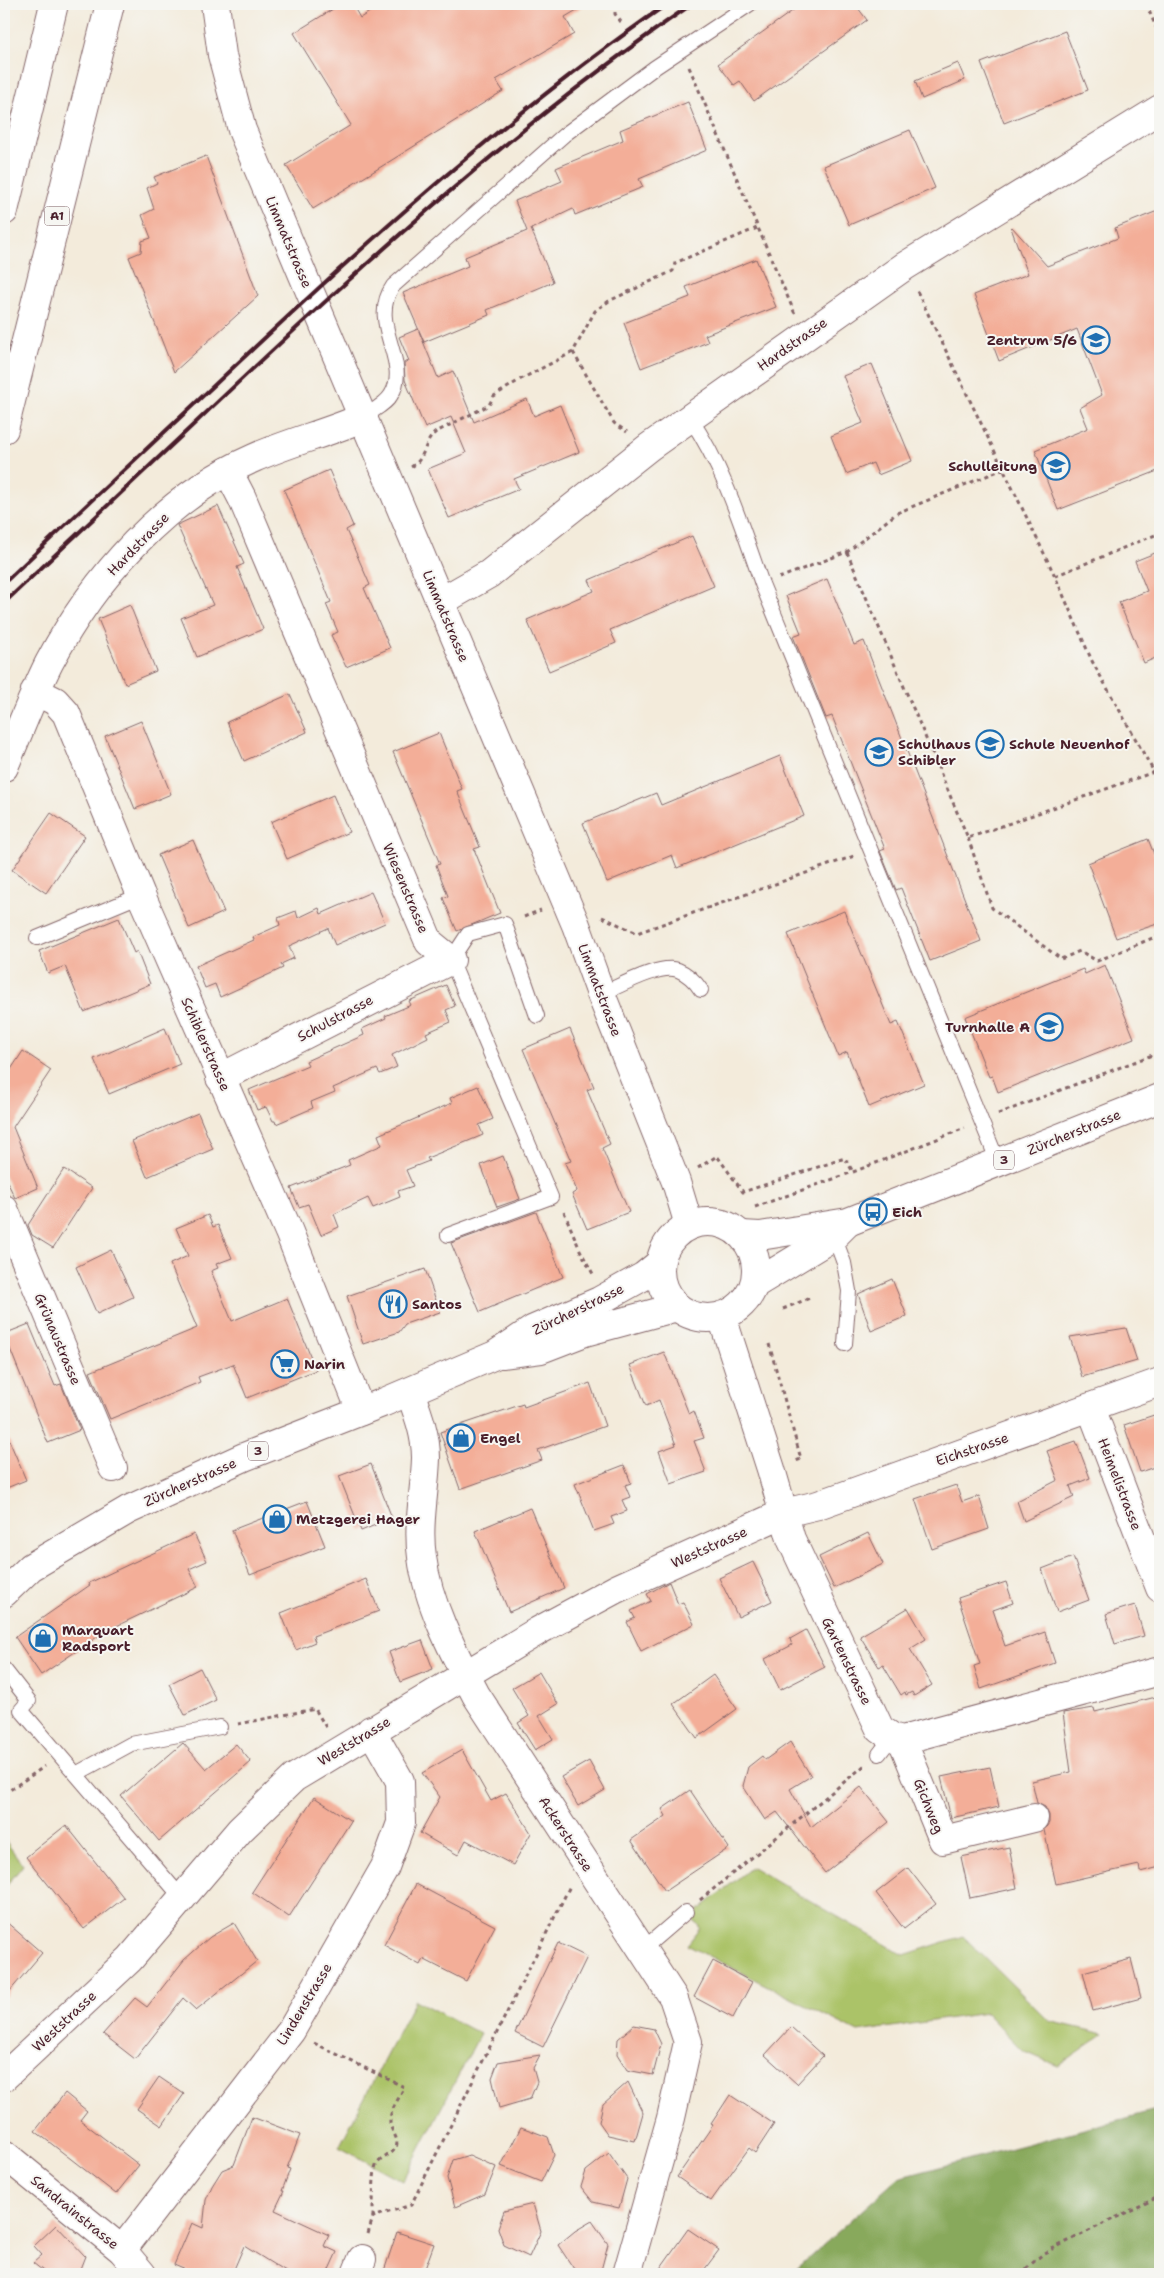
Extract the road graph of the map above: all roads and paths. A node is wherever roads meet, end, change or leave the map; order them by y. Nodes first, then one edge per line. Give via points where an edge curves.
1 (54, 4) edge
2 (110, 4) edge
3 (221, 4) edge
4 (615, 4) edge
5 (750, 4) edge
6 (1146, 4) edge
7 (621, 22) dead end
8 (1160, 36) edge
9 (682, 50) junction
10 (1160, 109) edge
11 (4, 211) edge
12 (757, 228) junction
13 (905, 266) junction
14 (805, 335) junction
15 (573, 352) junction
16 (364, 417) junction
17 (690, 418) junction
18 (4, 429) edge
19 (649, 447) junction
20 (409, 469) dead end
21 (1003, 469) junction
22 (228, 471) junction
23 (1160, 533) edge
24 (847, 552) junction
25 (1055, 576) junction
26 (762, 584) junction
27 (440, 602) junction
28 (35, 691) junction
29 (4, 767) edge
30 (1160, 770) edge
31 (1154, 772) junction
32 (1160, 789) edge
33 (968, 838) junction
34 (871, 850) junction
35 (140, 895) junction
36 (547, 908) dead end
37 (505, 924) junction
38 (576, 925) junction
39 (1160, 936) edge
40 (37, 938) dead end
41 (451, 960) junction
42 (701, 990) dead end
43 (601, 994) junction
44 (537, 1016) dead end
45 (1160, 1052) edge
46 (220, 1078) junction
47 (1160, 1098) edge
48 (981, 1121) junction
49 (998, 1162) junction
50 (853, 1172) junction
51 (676, 1182) junction
52 (551, 1197) junction
53 (755, 1207) dead end
54 (4, 1210) edge
55 (689, 1225) junction
56 (841, 1229) junction
57 (448, 1235) dead end
58 (742, 1235) junction
59 (660, 1263) junction
60 (594, 1276) dead end
61 (755, 1284) junction
62 (810, 1298) dead end
63 (677, 1307) junction
64 (783, 1309) dead end
65 (722, 1317) junction
66 (769, 1344) dead end
67 (845, 1344) dead end
68 (495, 1355) junction
69 (1160, 1382) edge
70 (410, 1392) junction
71 (1091, 1408) junction
72 (361, 1411) junction
73 (113, 1468) dead end
74 (771, 1469) junction
75 (784, 1513) junction
76 (31, 1567) junction
77 (4, 1578) edge
78 (1160, 1588) edge
79 (4, 1593) edge
80 (4, 1669) edge
81 (1160, 1671) edge
82 (465, 1674) junction
83 (220, 1727) joint
84 (371, 1730) junction
85 (891, 1744) junction
86 (339, 1750) junction
87 (61, 1756) junction
88 (76, 1774) junction
89 (4, 1794) edge
90 (1034, 1818) dead end
91 (583, 1861) junction
92 (181, 1897) junction
93 (686, 1912) joint
94 (643, 1949) junction
95 (291, 2031) junction
96 (4, 2077) edge
97 (4, 2154) edge
98 (1160, 2196) edge
99 (372, 2217) junction
100 (122, 2250) junction
101 (359, 2267) edge
102 (142, 2274) edge
103 (626, 2274) edge
104 (1020, 2274) edge

1 - 11 main road
2 - 18 main road, A1
3 - 16 main road, Limmatstrasse via 222,55 242,130
4 - 7 path via 615,14
5 - 9 lane
6 - 8 path
9 - 12 path
9 - 16 lane via 564,135 393,286 385,297 383,310 398,378 391,396
10 - 13 main road, Hardstrasse
12 - 14 path
12 - 15 path via 675,263 673,271 609,301 596,311
13 - 14 main road, Hardstrasse
13 - 21 path
14 - 17 main road, Hardstrasse
15 - 19 path via 614,423
15 - 20 path via 494,396 489,405 436,432 419,463
16 - 22 main road, Hardstrasse via 253,458
16 - 27 main road, Limmatstrasse
17 - 19 main road, Hardstrasse
17 - 26 lane via 711,452 732,499
19 - 27 main road, Hardstrasse via 489,574
21 - 24 path via 897,513
21 - 25 path
22 - 28 main road, Hardstrasse via 166,514 114,567 70,628
22 - 41 main road, Wiesenstrasse via 429,942
23 - 25 path
24 - 26 path
24 - 33 path
25 - 31 path via 1092,661
26 - 34 lane
27 - 38 main road, Limmatstrasse
28 - 29 main road, Hardstrasse
28 - 35 main road, Schiblerstrasse via 66,712
30 - 31 path
31 - 32 path
31 - 33 path
33 - 39 path via 992,908 1060,959 1080,951 1098,960
34 - 38 path via 638,934 599,916
34 - 48 lane
35 - 40 lane
35 - 46 main road, Schiblerstrasse
36 - 37 path
37 - 41 lane via 468,934
37 - 44 lane
38 - 43 main road, Limmatstrasse
41 - 46 main road, Schulstrasse
41 - 52 lane, Wiesenstrasse
42 - 43 lane via 692,978 677,969 662,969
43 - 51 main road, Limmatstrasse
45 - 48 path
46 - 72 main road, Schiblerstrasse via 289,1232
47 - 49 main road, Zürcherstrasse / 3
48 - 49 lane
48 - 50 path
49 - 56 main road, Zürcherstrasse / 3
50 - 51 path via 846,1158 743,1192 717,1156
50 - 53 path
51 - 55 main road, Limmatstrasse
52 - 57 lane
52 - 60 path via 560,1204
54 - 73 main road, Grünaustrasse
55 - 58 main road via 717,1222
55 - 59 main road via 670,1240
56 - 58 main road, Zürcherstrasse / 3
56 - 61 main road, Zürcherstrasse / 3
56 - 67 lane via 849,1291
58 - 61 main road via 756,1259
59 - 63 main road via 663,1288
59 - 68 main road, Zürcherstrasse / 3 via 644,1276 599,1301 534,1329
61 - 65 main road via 742,1305
62 - 64 path
63 - 65 main road via 698,1318
63 - 68 main road, Zürcherstrasse / 3 via 592,1330 541,1349
65 - 74 main road, Gartenstrasse
66 - 74 path via 801,1459
68 - 70 main road, Zürcherstrasse / 3
69 - 71 main road, Eichstrasse
70 - 72 main road, Zürcherstrasse / 3
70 - 82 main road, Ackerstrasse via 422,1425 426,1457 421,1525 422,1557 428,1588
71 - 75 main road, Eichstrasse via 818,1505
71 - 78 main road, Heimelistrasse
72 - 76 main road, Zürcherstrasse / 3 via 244,1457 128,1510
74 - 75 main road, Gartenstrasse
75 - 82 main road, Weststrasse via 616,1588
75 - 85 main road, Gartenstrasse via 800,1561 880,1729
76 - 77 main road, Zürcherstrasse / 3
76 - 79 main road, Zürcherstrasse / 3
80 - 87 lane via 29,1701 22,1710
81 - 85 main road
82 - 84 main road, Weststrasse
82 - 91 main road, Ackerstrasse
83 - 86 path via 315,1709
83 - 88 lane via 132,1744
84 - 86 main road, Weststrasse
84 - 95 main road, Lindenstrasse via 400,1781 401,1823 385,1867
85 - 90 main road, Gichweg via 943,1840
85 - 93 path
86 - 92 main road, Weststrasse via 294,1778 240,1830
87 - 88 lane
87 - 89 path
88 - 92 lane
91 - 94 main road, Ackerstrasse
91 - 99 path via 411,2205
92 - 96 main road, Weststrasse via 130,1959
93 - 94 lane
94 - 103 main road, Ackerstrasse via 673,1997 688,2042 672,2118
95 - 99 path via 404,2086 390,2114 397,2147 376,2165
95 - 100 main road, Lindenstrasse
97 - 100 main road, Sandrainstrasse
98 - 104 path via 1044,2253
99 - 101 path
100 - 102 main road, Sandrainstrasse

